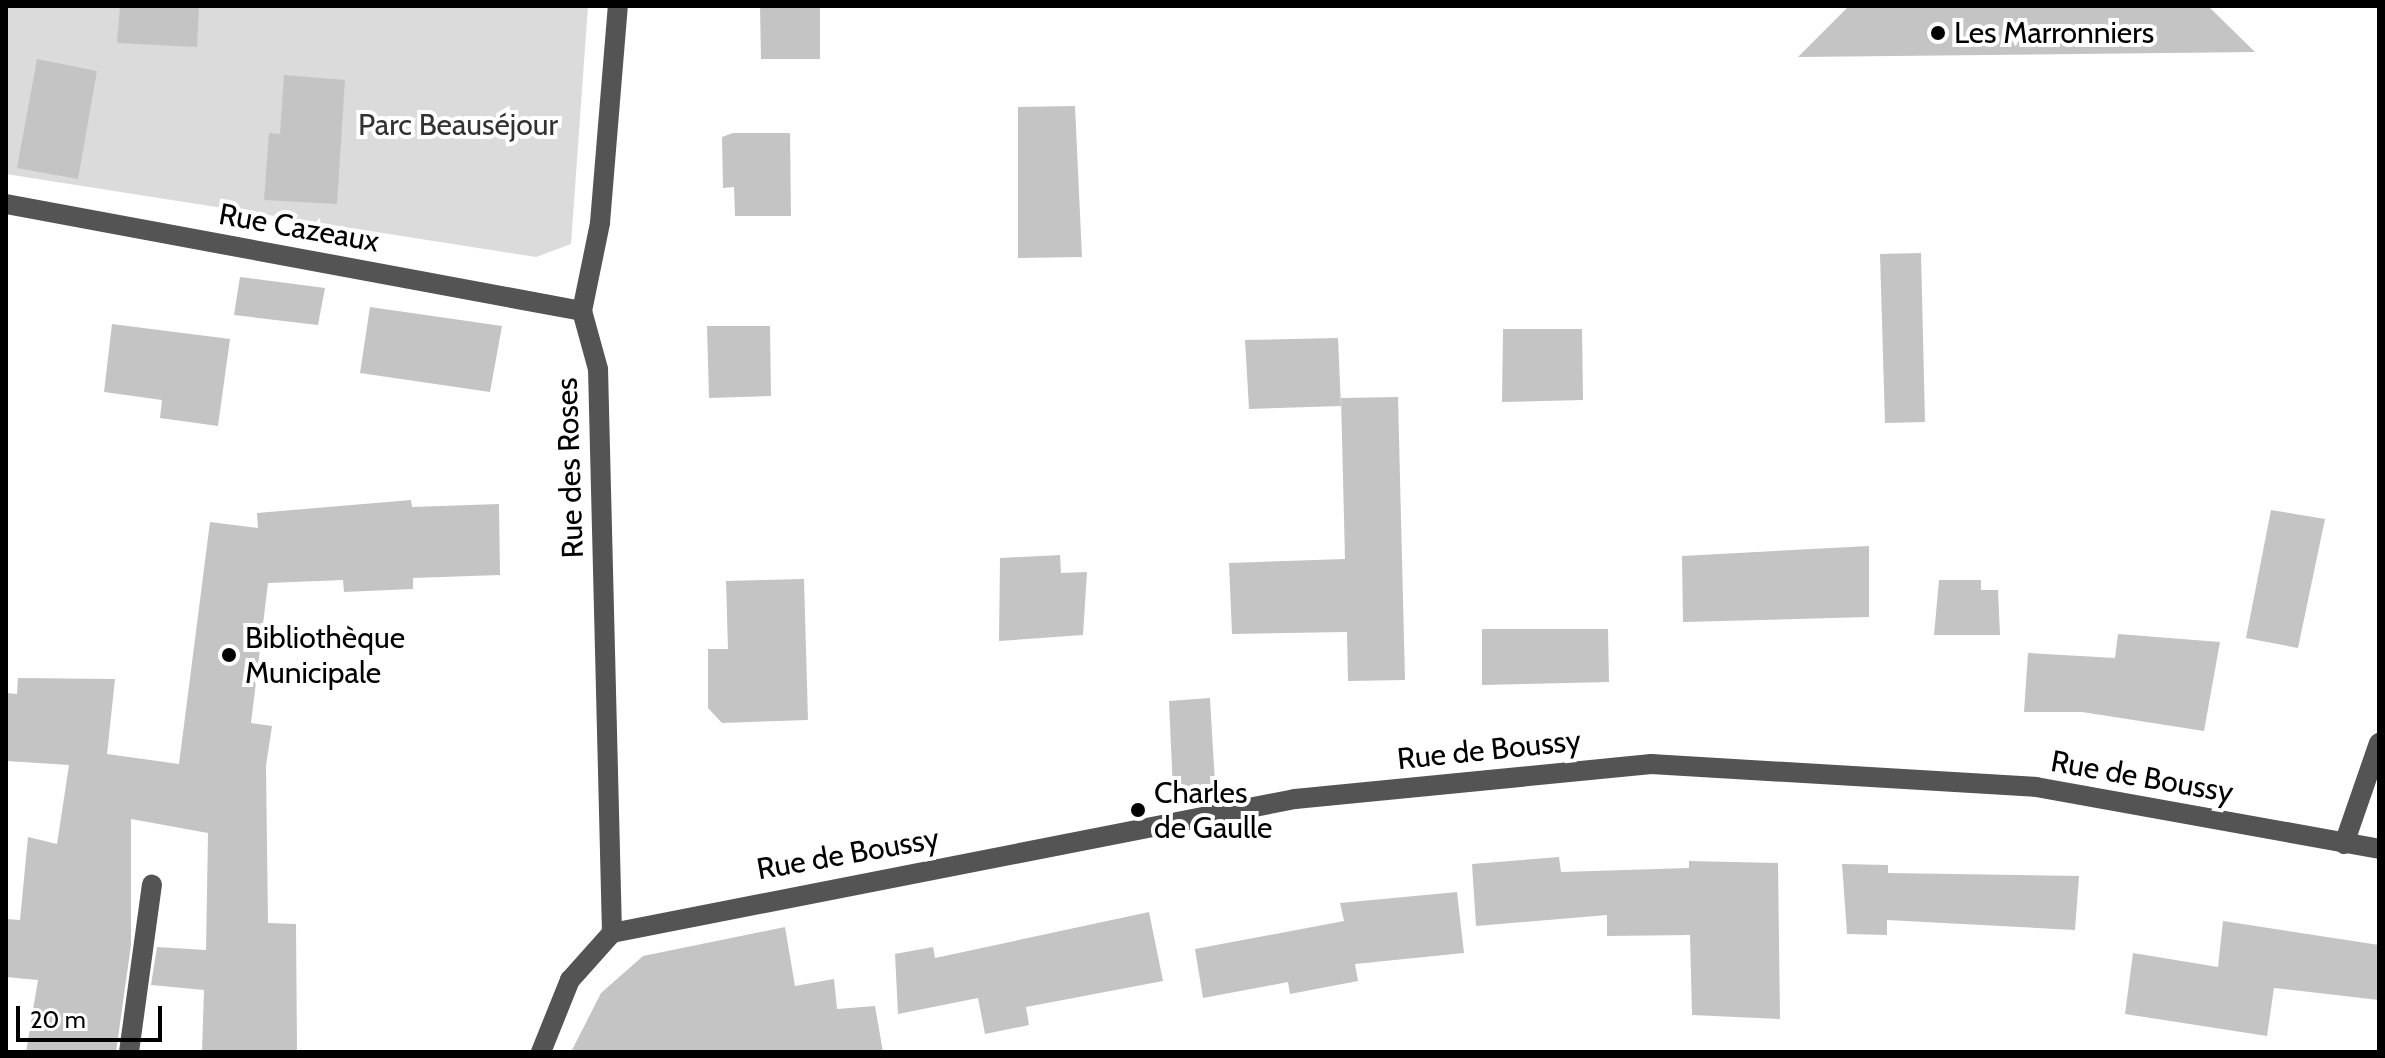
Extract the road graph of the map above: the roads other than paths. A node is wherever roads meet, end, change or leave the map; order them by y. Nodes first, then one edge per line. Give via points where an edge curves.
1 (618, 6) edge
2 (6, 204) edge
3 (582, 311) junction
4 (2379, 743) edge
5 (2344, 844) junction
6 (2379, 849) edge
7 (152, 885) dead end
8 (612, 933) junction
9 (129, 1052) edge
10 (541, 1052) edge

1 - 3 street, Rue des Roses via 600,223
2 - 3 street, Rue Cazeaux
3 - 8 street, Rue des Roses via 598,369
4 - 5 street
5 - 6 street, Rue de Boussy
5 - 8 street, Rue de Boussy via 2036,787 1651,764 1295,799
7 - 9 street
8 - 10 street via 570,980

